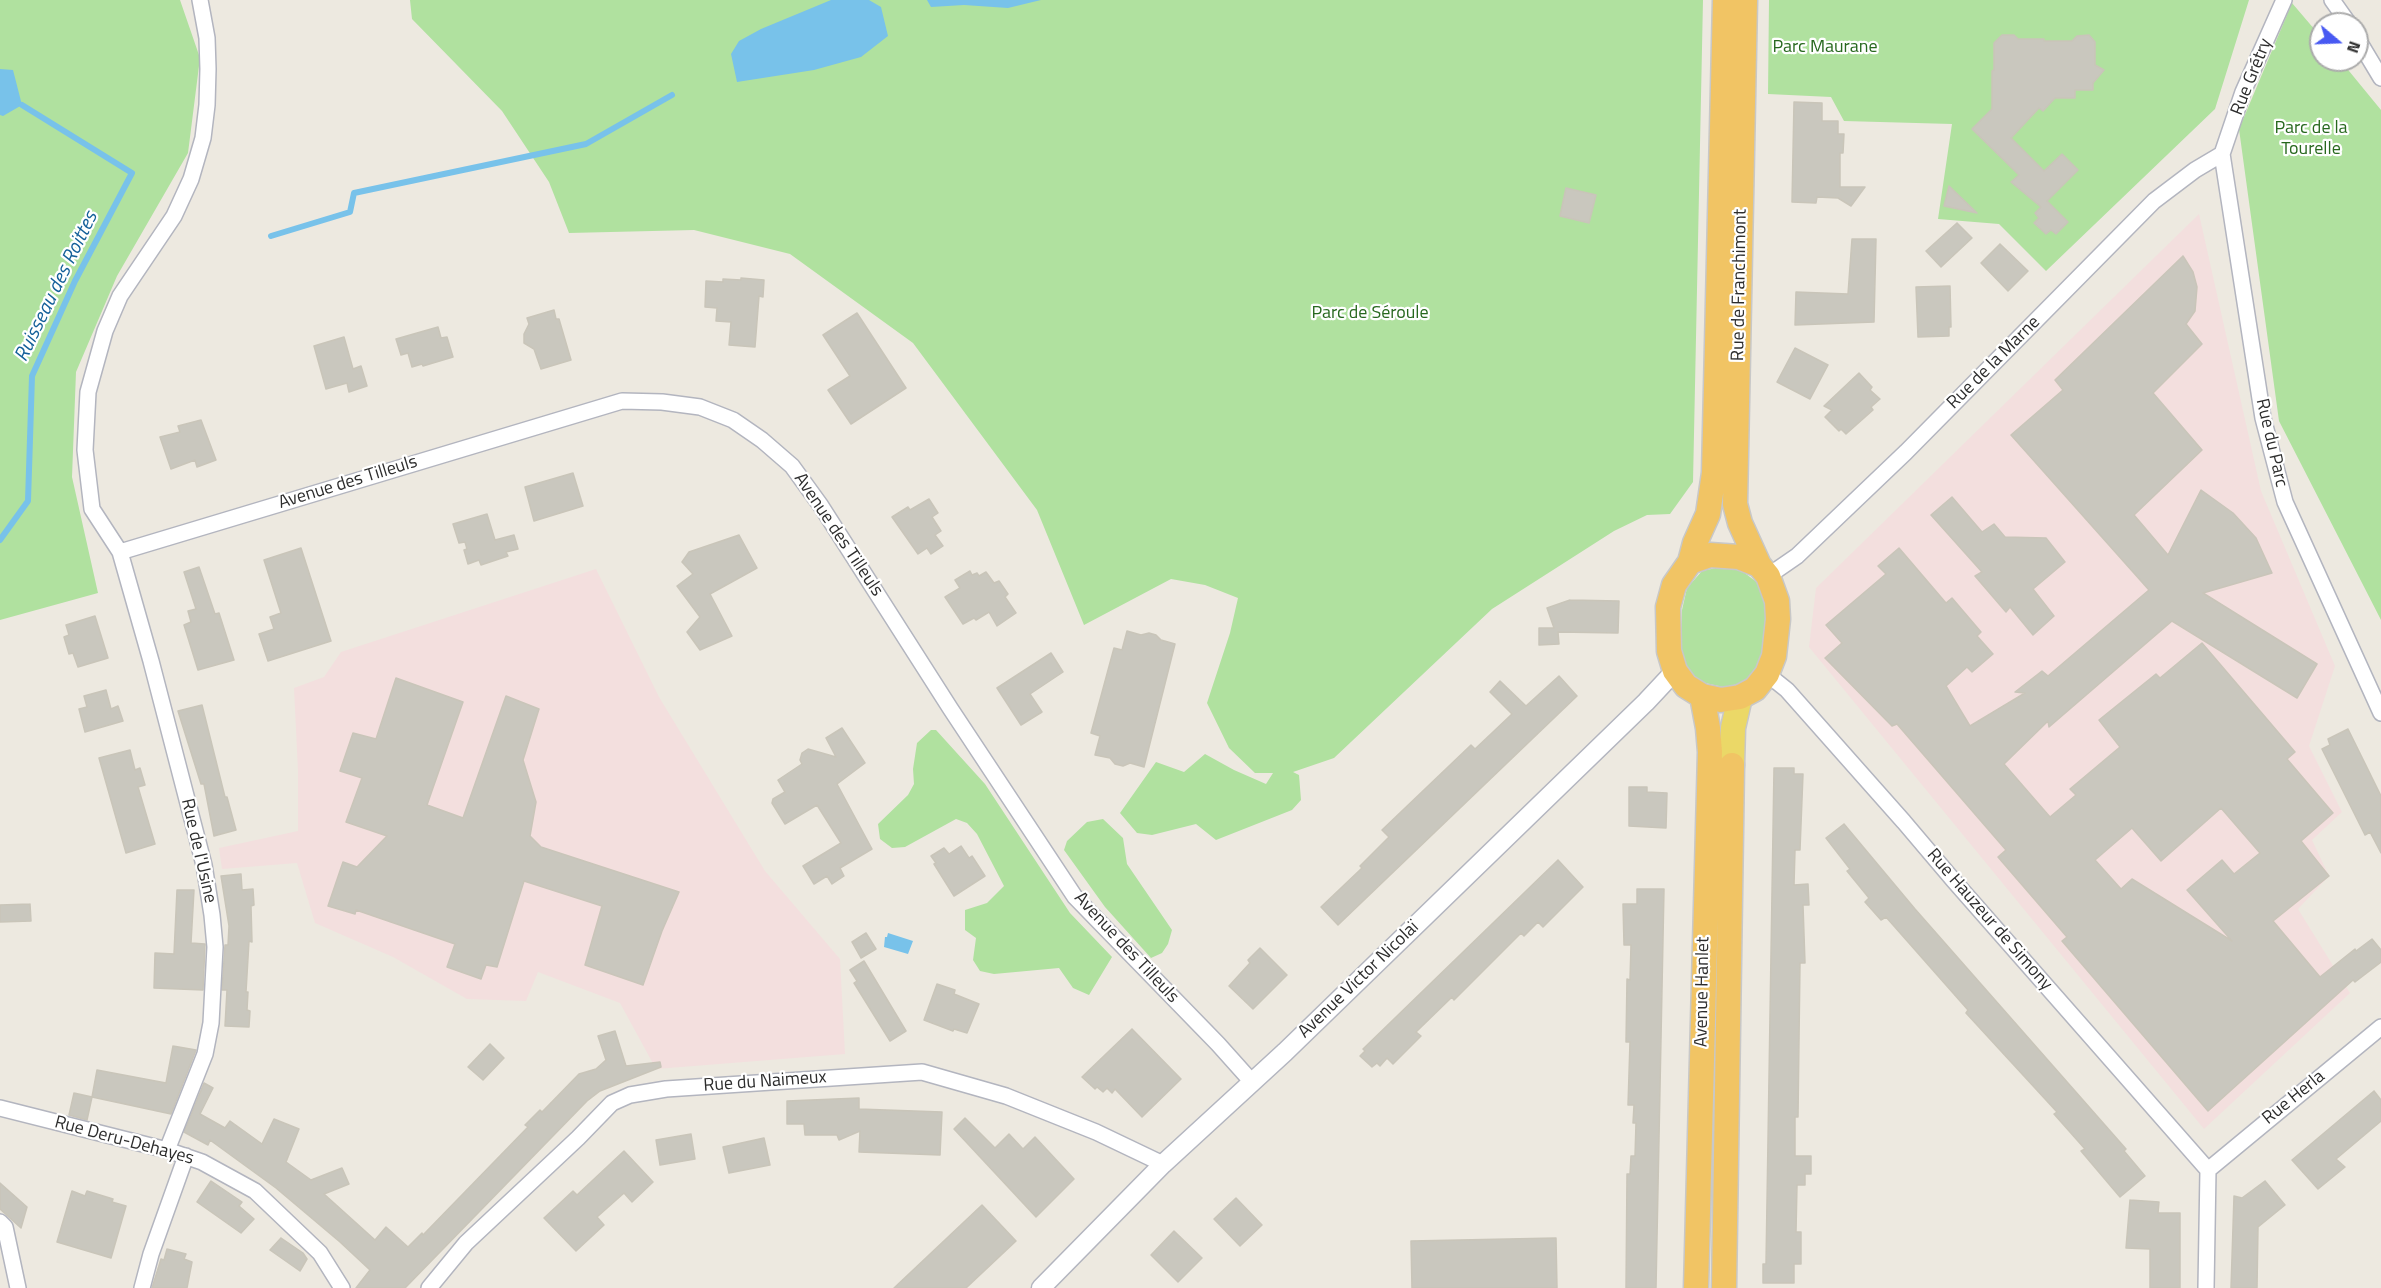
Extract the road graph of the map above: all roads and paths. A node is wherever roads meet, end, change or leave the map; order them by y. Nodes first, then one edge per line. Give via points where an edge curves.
1 (200, 0) edge
2 (1725, 0) edge
3 (1745, 0) edge
4 (2284, 0) edge
5 (2369, 58) edge
6 (2381, 78) edge
7 (2222, 154) junction
8 (120, 552) junction
9 (1690, 562) junction
10 (1763, 570) junction
11 (1675, 671) junction
12 (1767, 674) junction
13 (1702, 696) junction
14 (1740, 697) junction
15 (2381, 714) edge
16 (1732, 765) joint
17 (2381, 1027) edge
18 (1252, 1083) junction
19 (0, 1108) edge
20 (167, 1150) junction
21 (186, 1156) junction
22 (1163, 1164) junction
23 (2208, 1170) junction
24 (0, 1222) edge
25 (18, 1288) edge
26 (142, 1288) edge
27 (342, 1288) edge
28 (429, 1288) edge
29 (1041, 1288) edge
30 (1696, 1288) edge
31 (1724, 1288) edge
32 (2206, 1288) edge

1 - 8 street, Rue de l'Usine via 208,69 202,138 174,216 120,296 105,331 88,392 85,450 92,509
2 - 9 highway, Rue de Franchimont via 1714,473 1708,514
3 - 10 highway, Rue de Franchimont via 1735,504
4 - 7 street, Rue Grétry via 2243,92
5 - 6 street
7 - 10 street, Rue de la Marne via 2154,201 1906,452 1797,556
7 - 15 street, Rue du Parc via 2263,418 2284,502
8 - 18 street, Avenue des Tilleuls via 622,401 700,407 733,420 792,466 821,506 1075,897
8 - 20 street, Rue de l'Usine via 204,865 216,947 211,1023 204,1053
9 - 10 highway via 1724,555 1749,559
9 - 11 highway via 1674,585 1668,607 1669,651
10 - 12 highway via 1777,601 1778,619 1774,656
11 - 13 highway via 1686,686
11 - 18 street, Avenue Victor Nicolaï
12 - 14 highway via 1755,689
12 - 23 street, Rue Hauzeur de Simony via 1787,690 1858,769
13 - 14 highway via 1721,700
13 - 30 highway, Avenue Hanlet via 1710,752
14 - 16 main road, Avenue Hanlet via 1733,728
16 - 31 highway, Avenue Hanlet
17 - 23 street, Rue Herla
18 - 22 street, Avenue Victor Nicolaï
19 - 20 street, Rue Deru-Dehayes
20 - 21 street, Rue Deru-Dehayes
21 - 26 street
21 - 27 street, Rue Deru-Dehayes via 255,1191 320,1253
22 - 28 street, Rue du Naimeux via 1107,1136 1006,1096 922,1072 677,1088 630,1095 612,1103 466,1243
22 - 29 street, Avenue Victor Nicolaï
23 - 32 street
24 - 25 street via 5,1227

